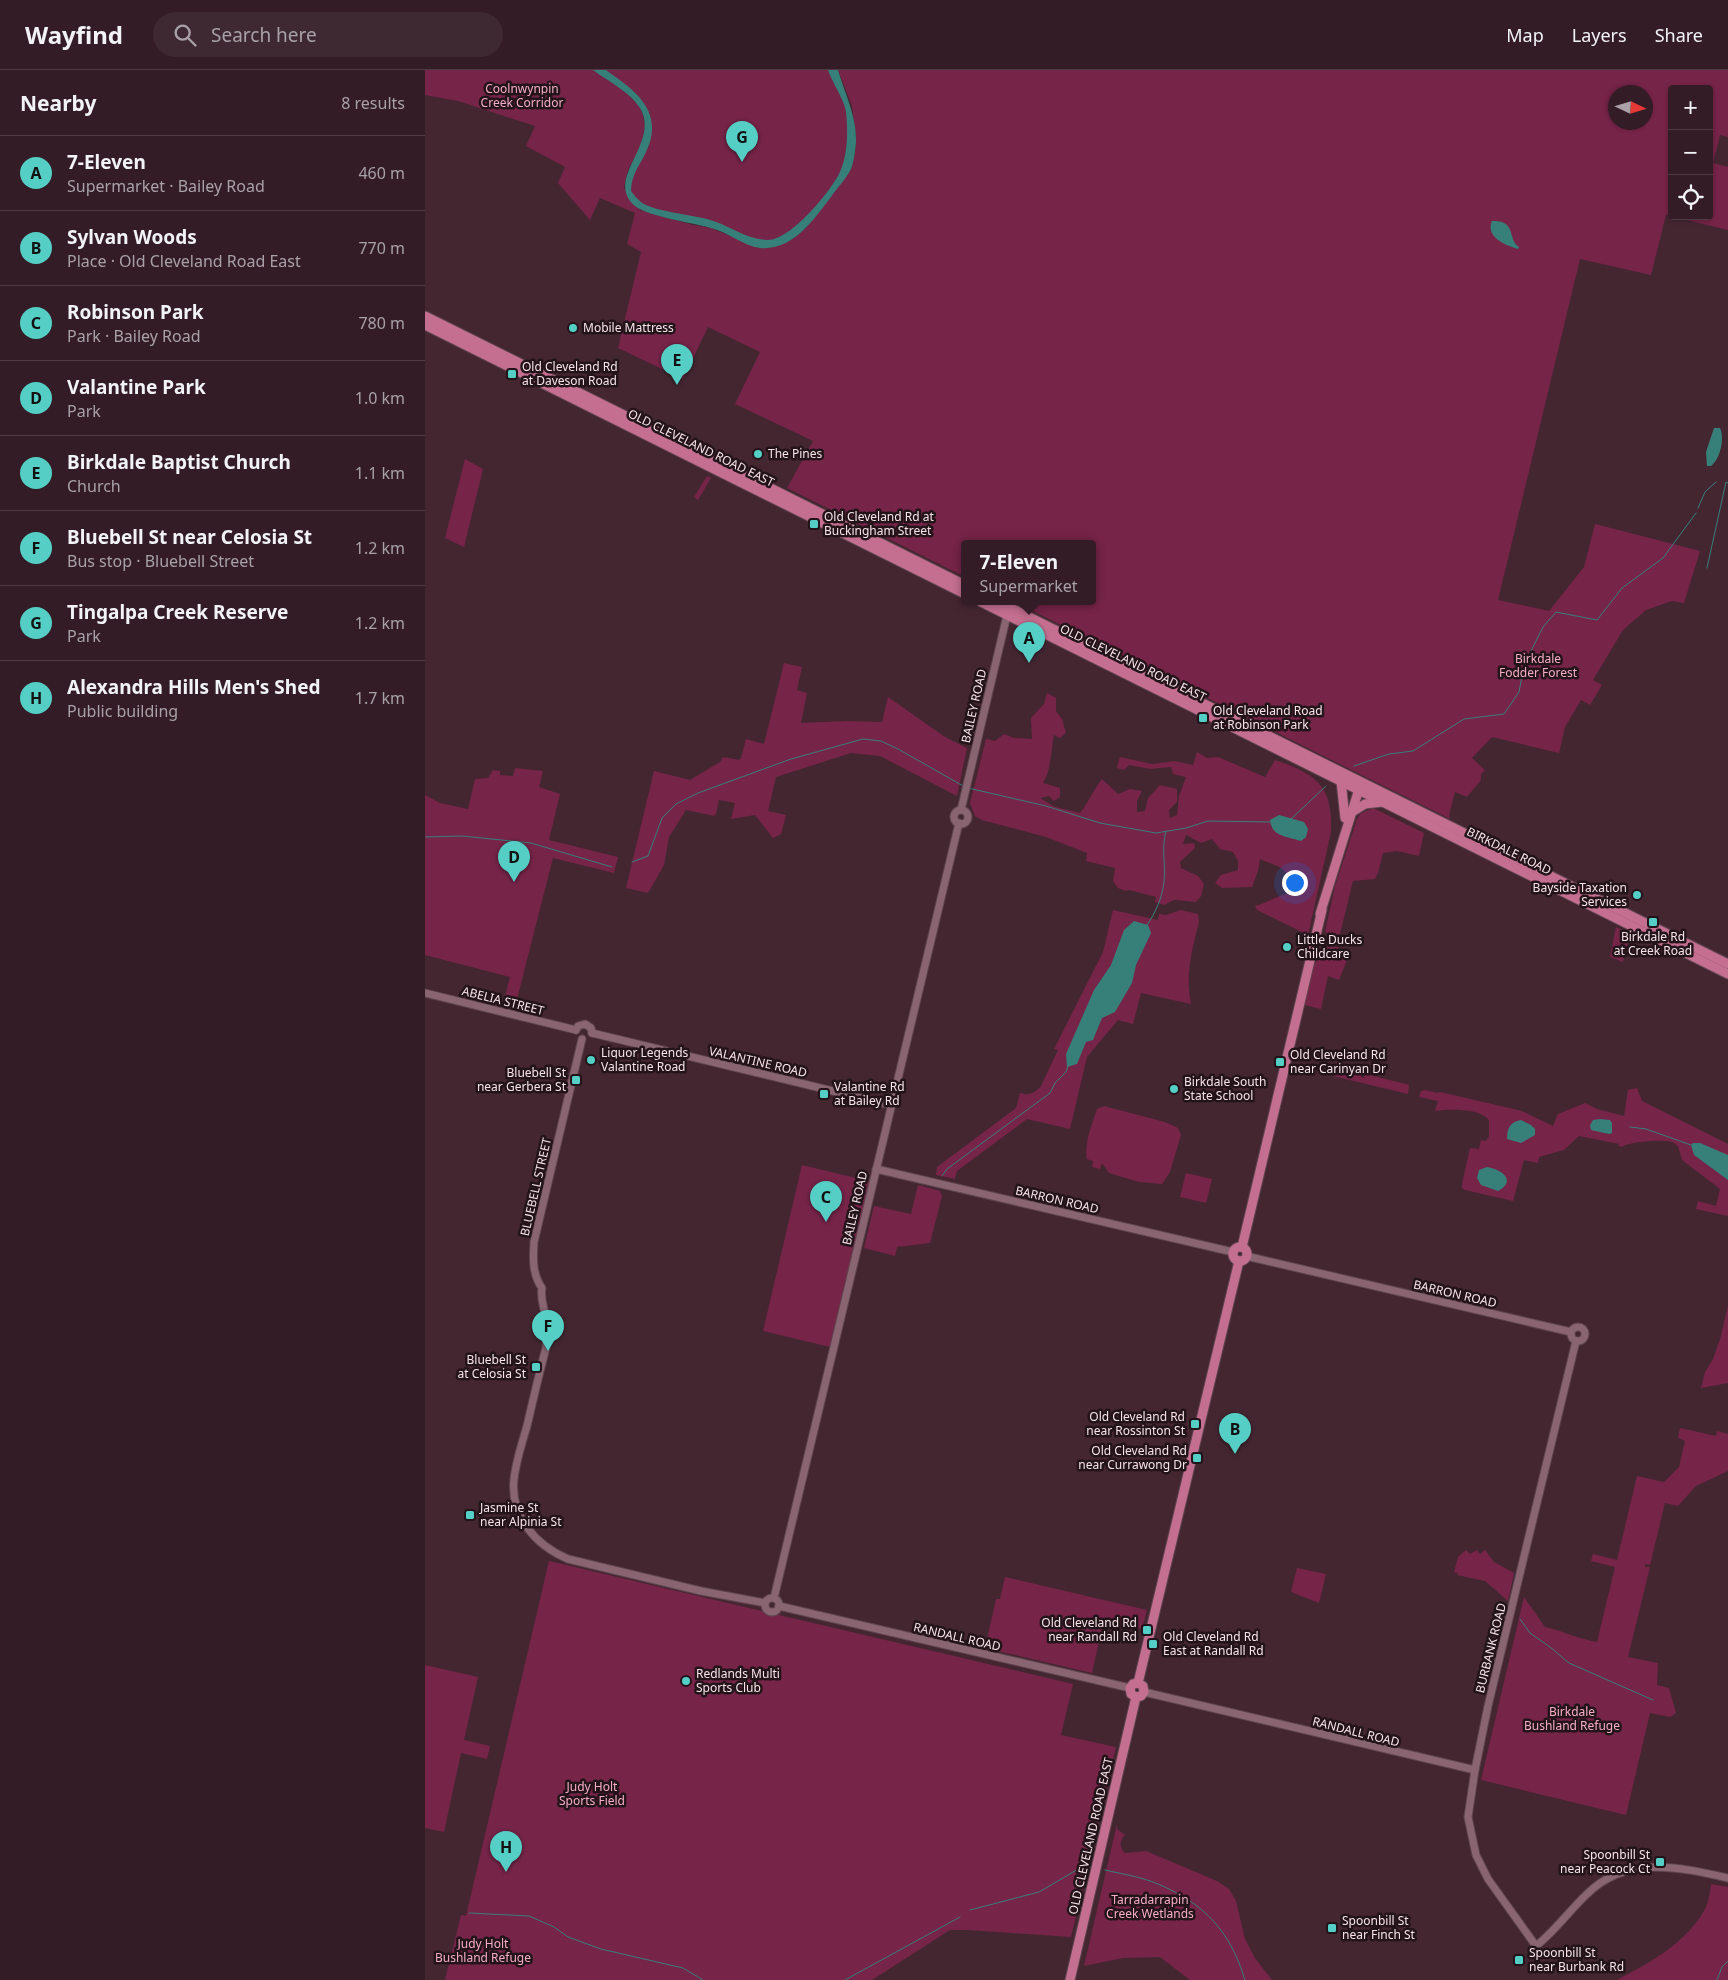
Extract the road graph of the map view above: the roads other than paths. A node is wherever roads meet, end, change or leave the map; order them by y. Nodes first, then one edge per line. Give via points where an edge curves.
1 (425, 316) edge
2 (425, 325) edge
3 (961, 583) edge
4 (961, 592) edge
5 (990, 605) edge
6 (1002, 605) edge
7 (1008, 611) junction
8 (1341, 781) junction
9 (1358, 786) junction
10 (1382, 802) junction
11 (1349, 815) junction
12 (1728, 964) edge
13 (1728, 974) edge
14 (425, 993) edge
15 (576, 1030) junction
16 (591, 1033) junction
17 (582, 1039) junction
18 (891, 1105) junction
19 (877, 1169) junction
20 (1238, 1249) junction
21 (1243, 1258) junction
22 (1571, 1332) junction
23 (1576, 1341) junction
24 (591, 1565) joint
25 (774, 1598) junction
26 (765, 1603) junction
27 (779, 1606) junction
28 (1138, 1683) junction
29 (1130, 1688) junction
30 (1144, 1692) junction
31 (1136, 1698) junction
32 (1475, 1770) junction
33 (1728, 1878) edge
34 (1070, 1980) edge

1 - 3 main road, OLD CLEVELAND ROAD EAST
2 - 4 main road, OLD CLEVELAND ROAD EAST
5 - 7 main road, OLD CLEVELAND ROAD EAST
6 - 7 main road, OLD CLEVELAND ROAD EAST
7 - 8 main road, OLD CLEVELAND ROAD EAST
7 - 9 main road, OLD CLEVELAND ROAD EAST
7 - 18 street, BAILEY ROAD via 961,810 967,819 959,824
8 - 9 main road, OLD CLEVELAND ROAD EAST
8 - 11 main road
9 - 10 main road, BIRKDALE ROAD
9 - 11 main road
9 - 12 main road, BIRKDALE ROAD
10 - 11 main road via 1365,804
10 - 13 main road, BIRKDALE ROAD
11 - 20 main road via 1322,910
14 - 15 street, ABELIA STREET
15 - 16 street via 585,1024 591,1028
15 - 17 street
16 - 17 street via 587,1039
16 - 18 street, VALANTINE ROAD
17 - 24 street, BLUEBELL STREET via 534,1242 533,1260 537,1281 542,1288 540,1295 546,1341 514,1485 519,1514 537,1539 556,1554
18 - 19 street, BAILEY ROAD
19 - 20 street, BARRON ROAD
19 - 25 street, BAILEY ROAD
20 - 21 main road via 1234,1258
21 - 22 street, BARRON ROAD
21 - 28 main road
22 - 23 street
22 - 23 street via 1577,1326 1584,1330 1584,1338
23 - 32 street, BURBANK ROAD
24 - 26 street, RANDALL ROAD
25 - 26 street
25 - 27 street
26 - 27 street, RANDALL ROAD via 771,1612
27 - 29 street, RANDALL ROAD
28 - 29 main road
28 - 30 main road
29 - 31 main road
30 - 31 main road
30 - 32 street, RANDALL ROAD
31 - 34 main road, OLD CLEVELAND ROAD EAST
32 - 33 street, BURBANK ROAD via 1468,1816 1476,1855 1488,1879 1536,1946 1592,1889 1614,1876 1650,1866 1663,1866

